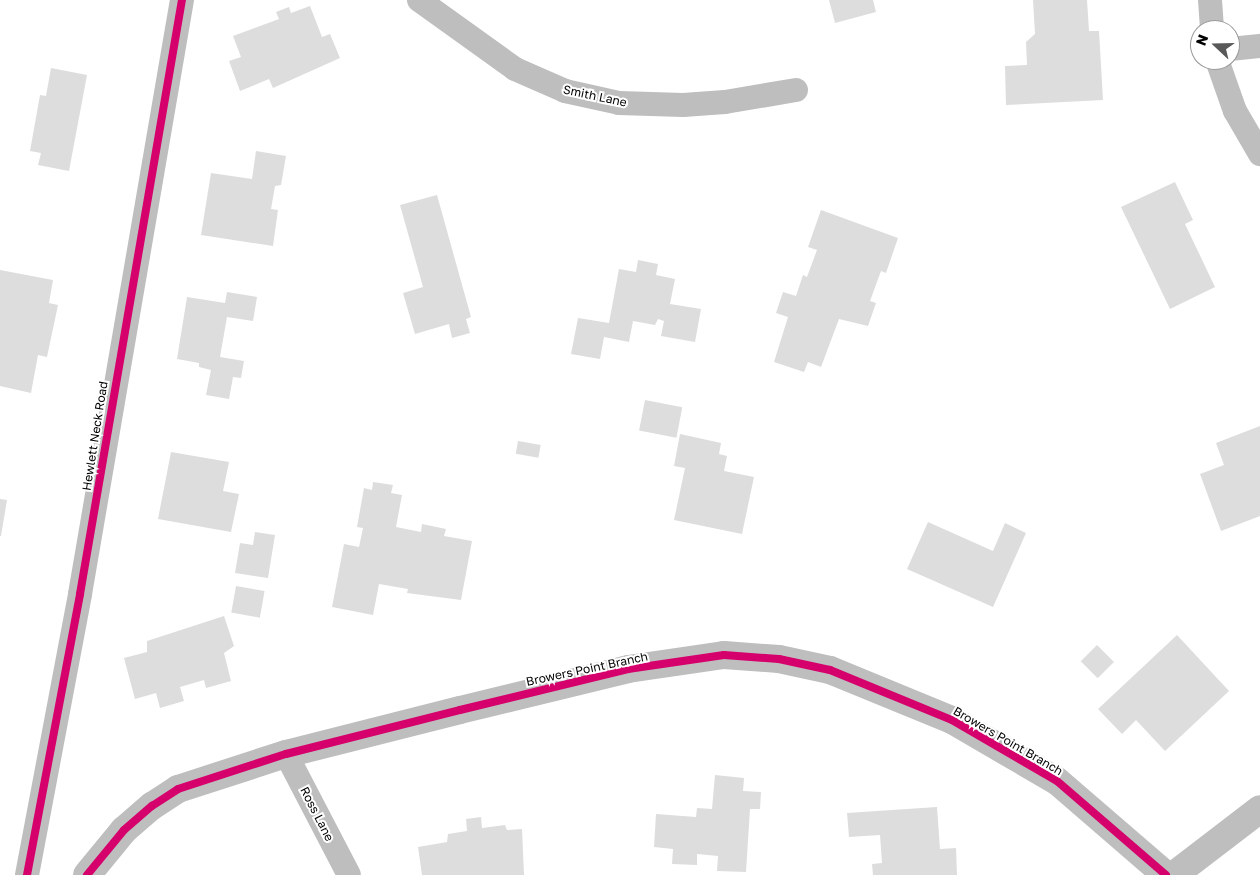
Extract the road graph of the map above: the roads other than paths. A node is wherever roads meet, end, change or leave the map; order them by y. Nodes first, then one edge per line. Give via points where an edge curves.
1 (182, 0) edge
2 (419, 0) edge
3 (1210, 0) edge
4 (1211, 20) edge
5 (1260, 46) edge
6 (1240, 48) edge
7 (1221, 70) edge
8 (796, 90) dead end
9 (1260, 154) edge
10 (286, 754) junction
11 (1260, 809) edge
12 (27, 875) edge
13 (87, 875) edge
14 (349, 875) edge
15 (1166, 875) edge
16 (1174, 875) edge

1 - 12 street, Hewlett Neck Road via 80,594
2 - 8 street, Smith Lane via 515,69 565,91 619,104 725,102
3 - 4 street
5 - 6 street
7 - 9 street via 1235,111
10 - 13 street, Browers Point Branch via 172,793 124,830
10 - 14 street, Ross Lane
10 - 15 street, Browers Point Branch via 628,669 724,655 779,659 830,670 952,720 1057,781
11 - 16 street

